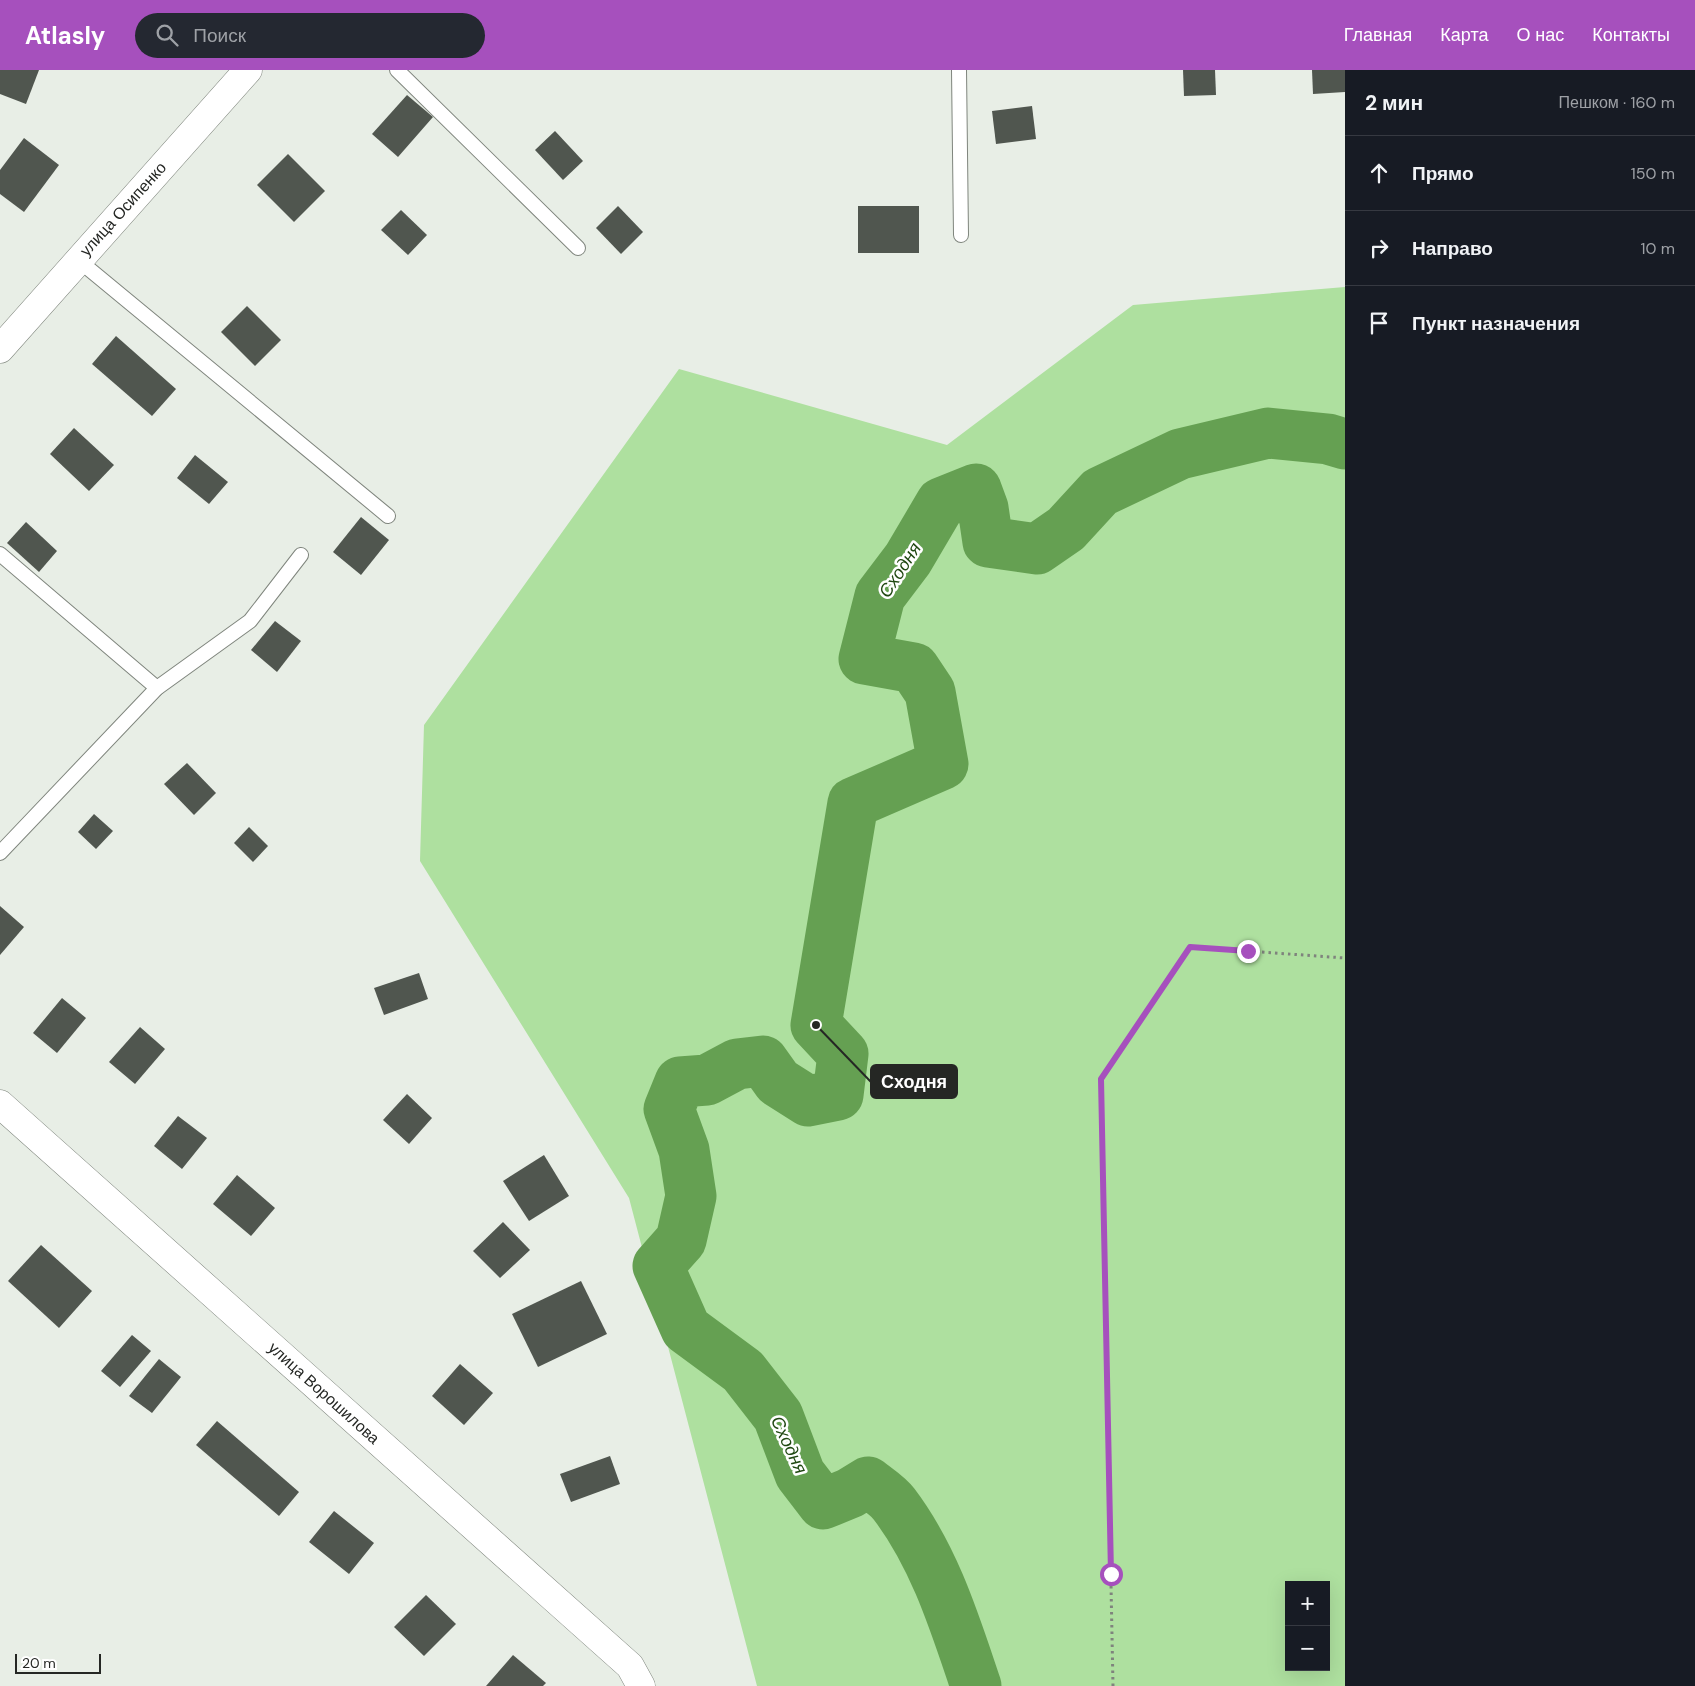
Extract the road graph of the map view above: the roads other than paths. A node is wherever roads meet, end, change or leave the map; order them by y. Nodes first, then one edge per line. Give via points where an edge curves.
1 (248, 70) edge
2 (397, 70) edge
3 (959, 70) edge
4 (961, 235) dead end
5 (578, 248) dead end
6 (78, 259) junction
7 (0, 349) edge
8 (388, 516) dead end
9 (0, 554) edge
10 (301, 555) dead end
11 (157, 688) junction
12 (0, 853) edge
13 (0, 1104) edge
14 (641, 1686) edge

1 - 6 street, улица Осипенко
2 - 5 lane
3 - 4 lane
6 - 7 street, улица Осипенко
6 - 8 lane
9 - 11 lane
10 - 11 lane via 250,621
11 - 12 lane
13 - 14 street, улица Ворошилова via 630,1666

